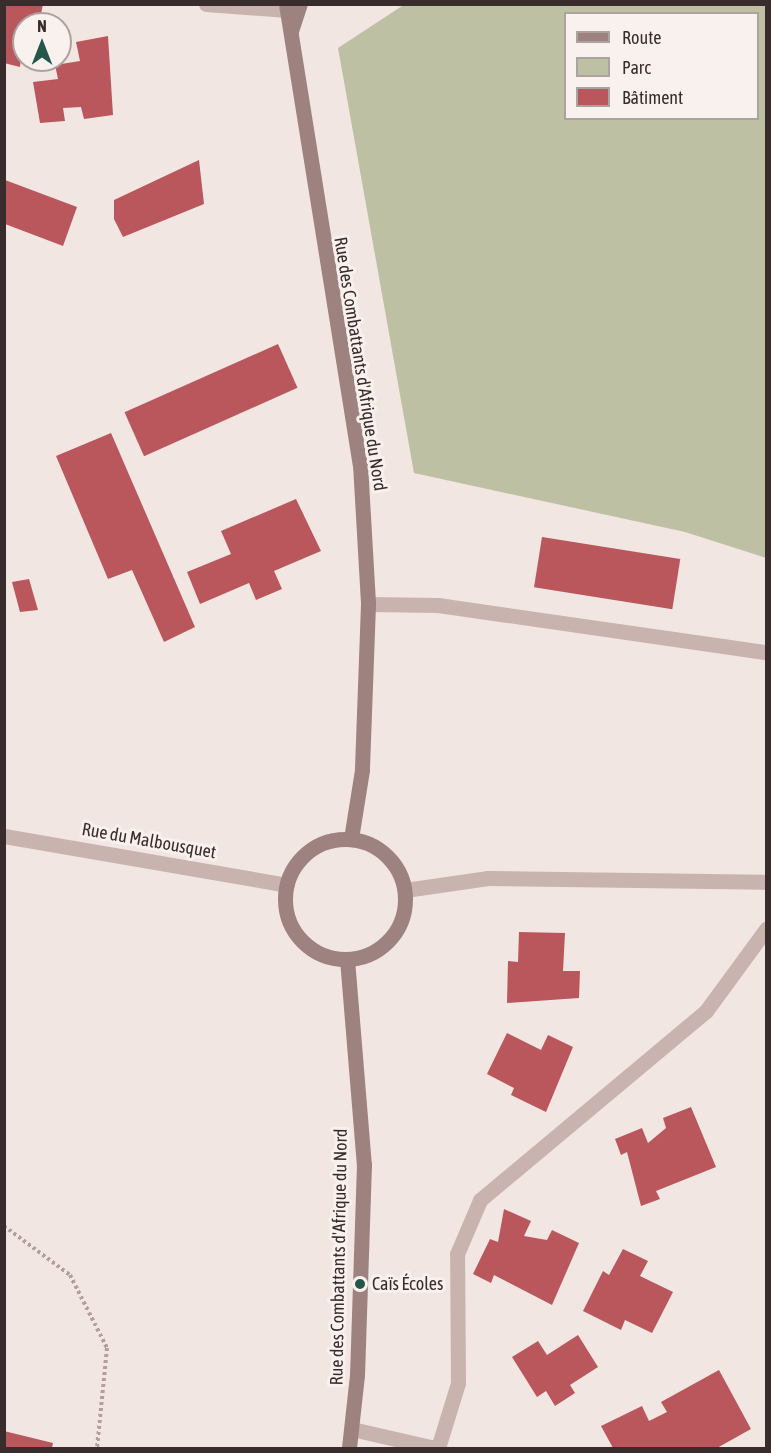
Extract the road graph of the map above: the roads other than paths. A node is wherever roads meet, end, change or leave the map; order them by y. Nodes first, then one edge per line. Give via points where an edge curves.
1 (206, 4) edge
2 (291, 6) edge
3 (368, 604) junction
4 (766, 652) edge
5 (4, 836) edge
6 (351, 839) junction
7 (766, 882) edge
8 (287, 885) junction
9 (405, 890) junction
10 (766, 929) edge
11 (347, 959) junction
12 (352, 1429) junction
13 (349, 1449) edge
14 (436, 1449) edge

1 - 2 street
2 - 3 main road, Rue des Combattants d'Afrique du Nord via 290,34 360,464
3 - 4 street via 438,605
3 - 6 main road, Rue des Combattants d'Afrique du Nord via 362,770
5 - 8 street, Rue du Malbousquet
6 - 8 main road via 319,844 305,854
6 - 9 main road via 367,843 393,862
7 - 9 street via 488,878
8 - 11 main road via 289,921 298,937 312,950
9 - 11 main road via 395,933 382,947
10 - 14 street via 706,1011 480,1200 458,1254 458,1383
11 - 12 main road, Rue des Combattants d'Afrique du Nord via 364,1164
12 - 13 main road, Rue des Combattants d'Afrique du Nord
12 - 14 street

